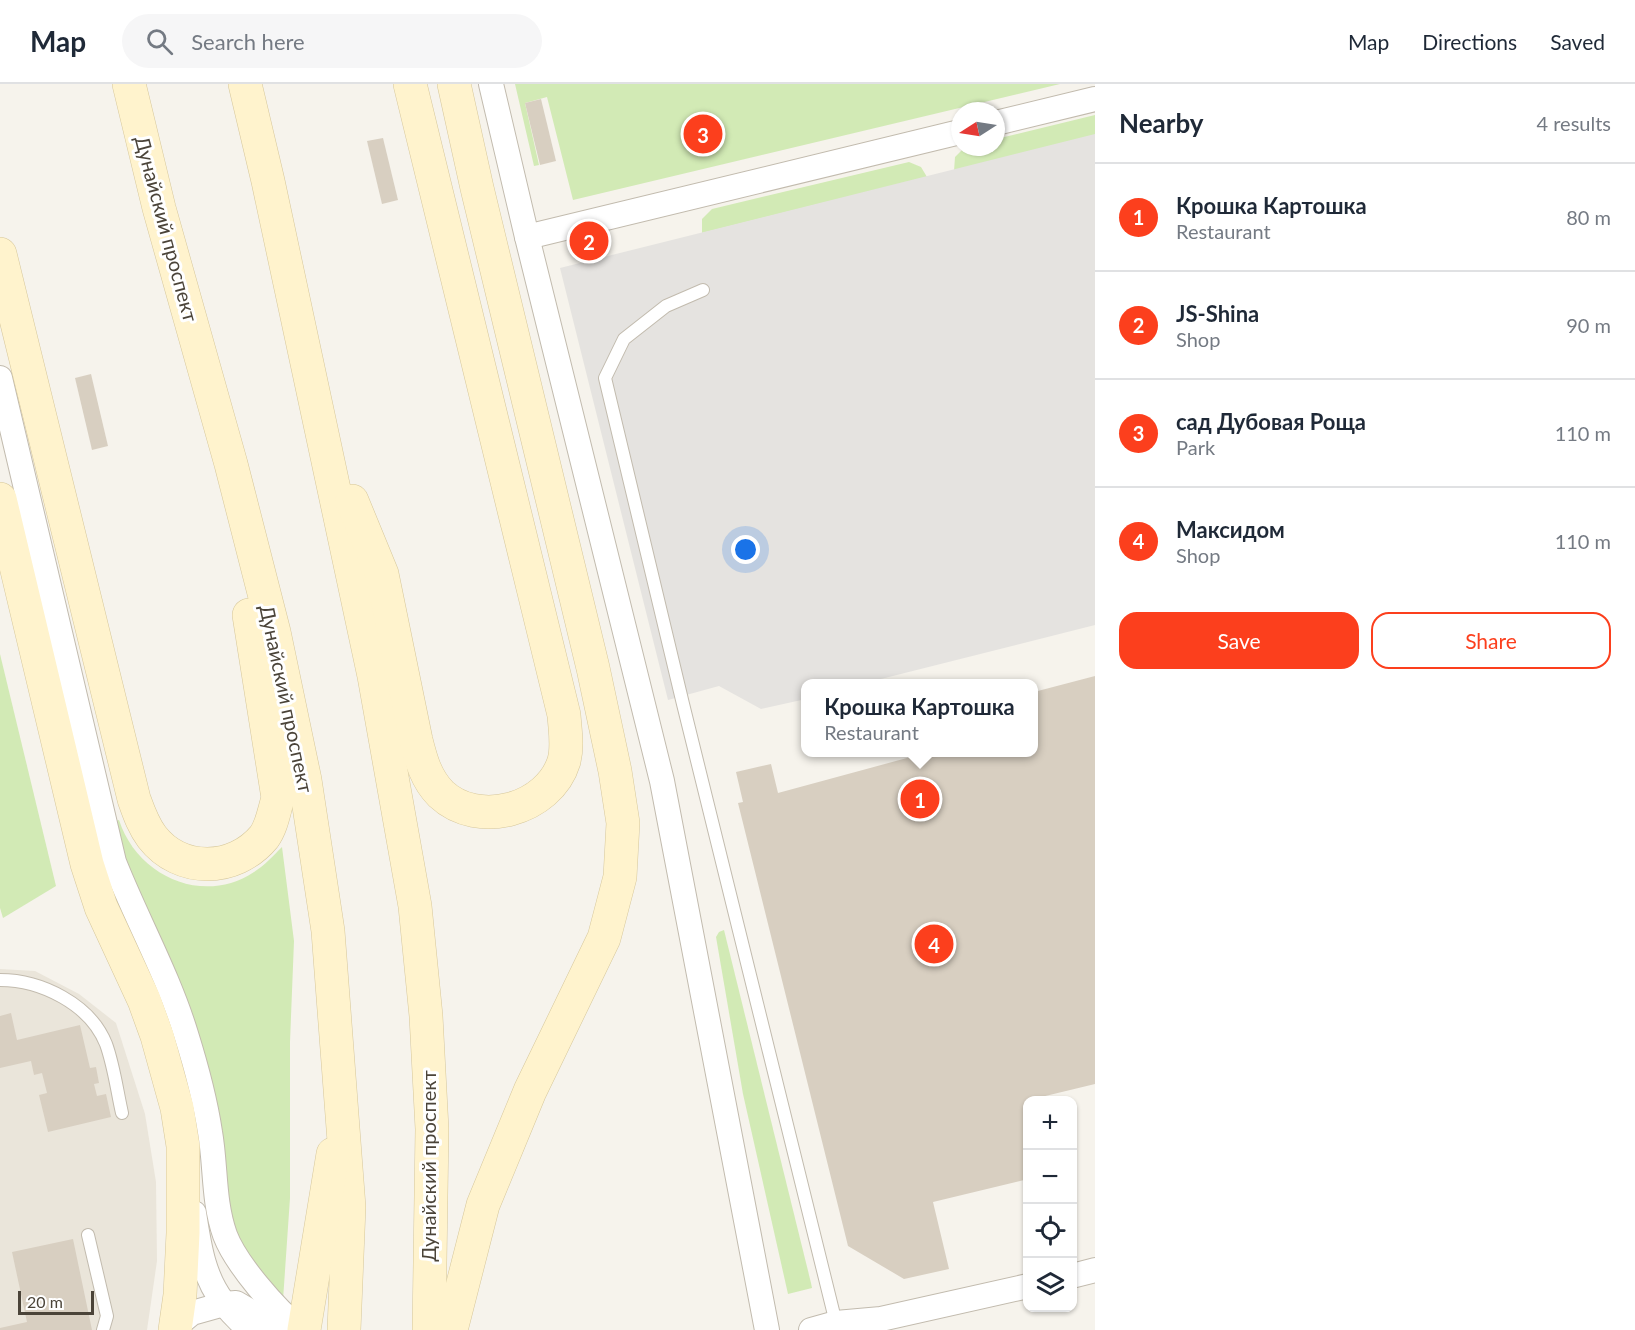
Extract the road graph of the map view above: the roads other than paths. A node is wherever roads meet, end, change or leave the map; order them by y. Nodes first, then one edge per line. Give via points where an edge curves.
1 (129, 84) edge
2 (245, 84) edge
3 (410, 84) edge
4 (454, 84) edge
5 (490, 84) edge
6 (1095, 99) edge
7 (1005, 121) edge
8 (951, 134) edge
9 (527, 237) junction
10 (0, 254) edge
11 (703, 290) dead end
12 (0, 378) edge
13 (319, 422) junction
14 (231, 464) junction
15 (0, 499) edge
16 (0, 980) edge
17 (342, 1105) junction
18 (122, 1113) dead end
19 (183, 1146) junction
20 (88, 1234) dead end
21 (1095, 1270) edge
22 (1077, 1275) edge
23 (1023, 1287) edge
24 (224, 1304) junction
25 (836, 1323) junction
26 (176, 1328) edge
27 (103, 1330) edge
28 (248, 1330) edge
29 (283, 1330) edge
30 (302, 1330) edge
31 (344, 1330) edge
32 (429, 1330) edge
33 (451, 1330) edge
34 (768, 1330) edge
35 (811, 1330) edge

1 - 14 main road, Дунайский проспект via 159,208
2 - 13 main road, Дунайский проспект
3 - 13 main road via 564,715 564,761 546,789 518,808 501,812 456,804 442,795 427,775 416,740 382,574
4 - 33 main road via 593,668 622,824 620,877 604,938 530,1091 483,1205
5 - 9 street
6 - 7 street
8 - 9 street
9 - 34 street via 662,781
10 - 14 main road via 141,820 159,845 185,862 197,864 225,862 250,849 271,824 278,798 245,594
11 - 25 lane via 666,306 624,339 605,378
12 - 30 street via 114,862 172,995 195,1064 211,1133 219,1216 232,1251 281,1314
13 - 32 main road, Дунайский проспект via 374,676 416,906 432,1129
14 - 17 main road, Дунайский проспект via 274,632 304,780 328,932
15 - 19 main road via 87,864 101,907 157,1036
16 - 18 lane via 30,983 52,991 94,1022 106,1044
17 - 30 main road
17 - 31 main road, Дунайский проспект via 349,1207
19 - 24 street via 203,1264
19 - 26 main road via 183,1233
20 - 27 lane via 107,1316
21 - 22 street
23 - 25 street via 881,1319
24 - 26 street via 192,1313
24 - 28 street
24 - 29 street via 236,1303
25 - 35 street

